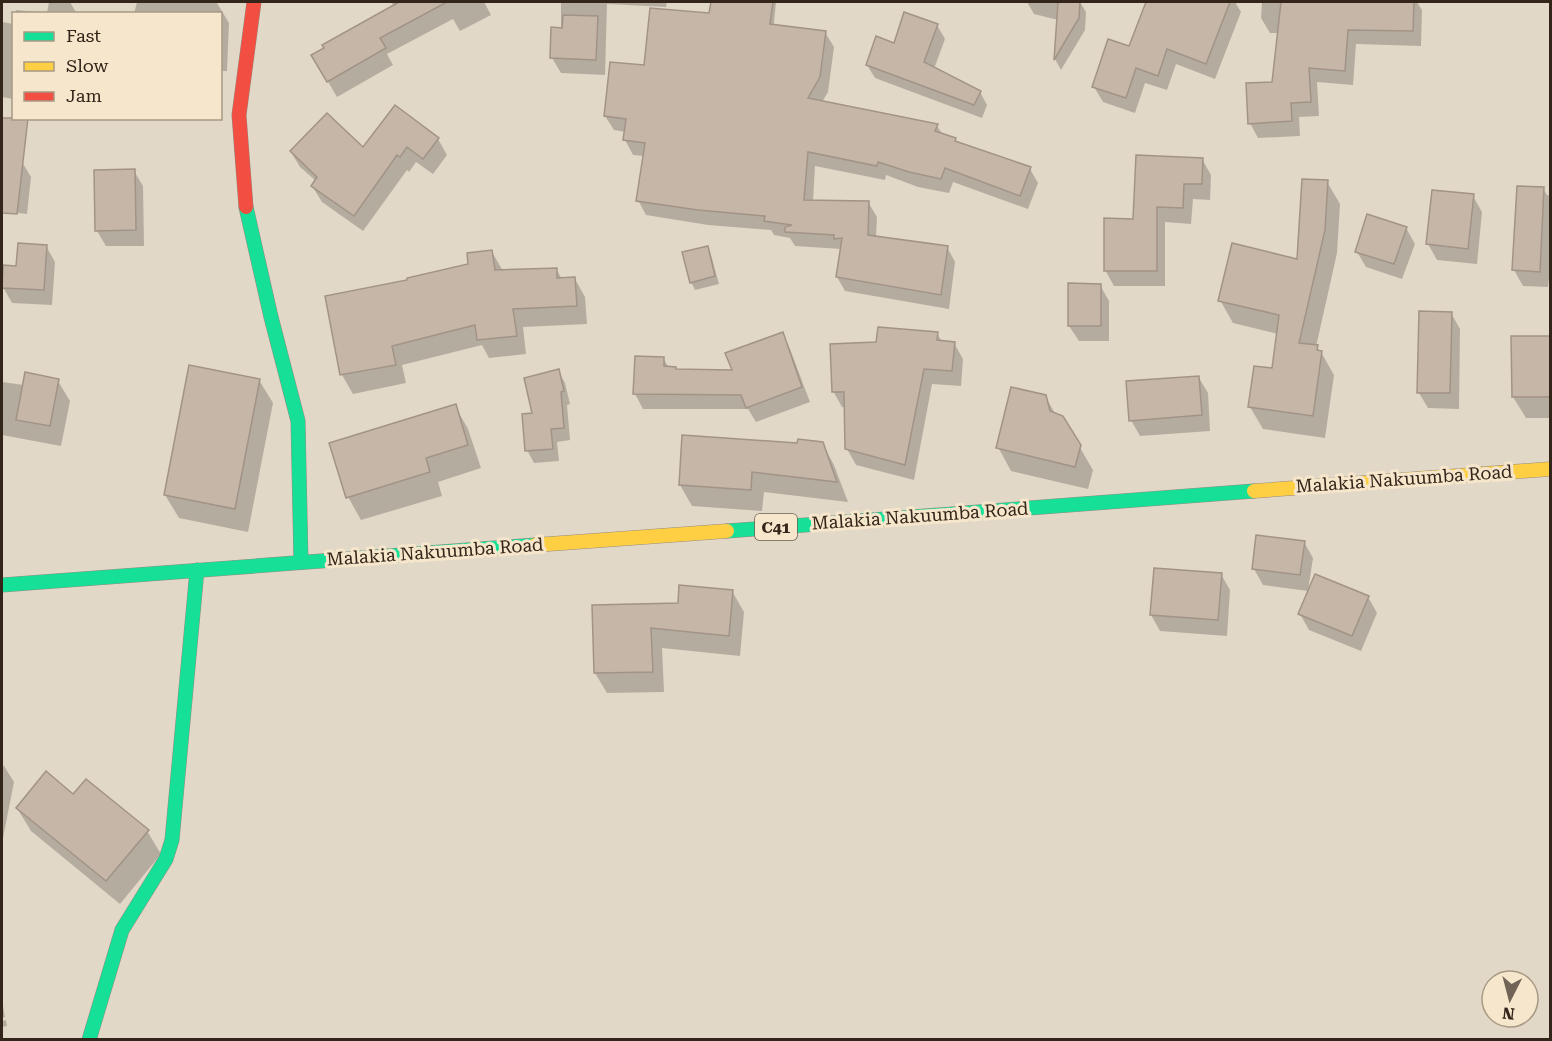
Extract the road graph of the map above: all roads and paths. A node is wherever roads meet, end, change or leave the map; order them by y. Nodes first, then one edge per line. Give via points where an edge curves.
1 (254, 2) edge
2 (1551, 468) edge
3 (301, 562) junction
4 (196, 570) junction
5 (2, 585) edge
6 (89, 1040) edge

1 - 3 main road via 239,115 244,197 297,421
2 - 3 main road, Malakia Nakuumba Road / C41
3 - 4 main road, Malakia Nakuumba Road / C41
4 - 5 main road, Malakia Nakuumba Road / C41
4 - 6 main road via 172,840 166,859 122,930

